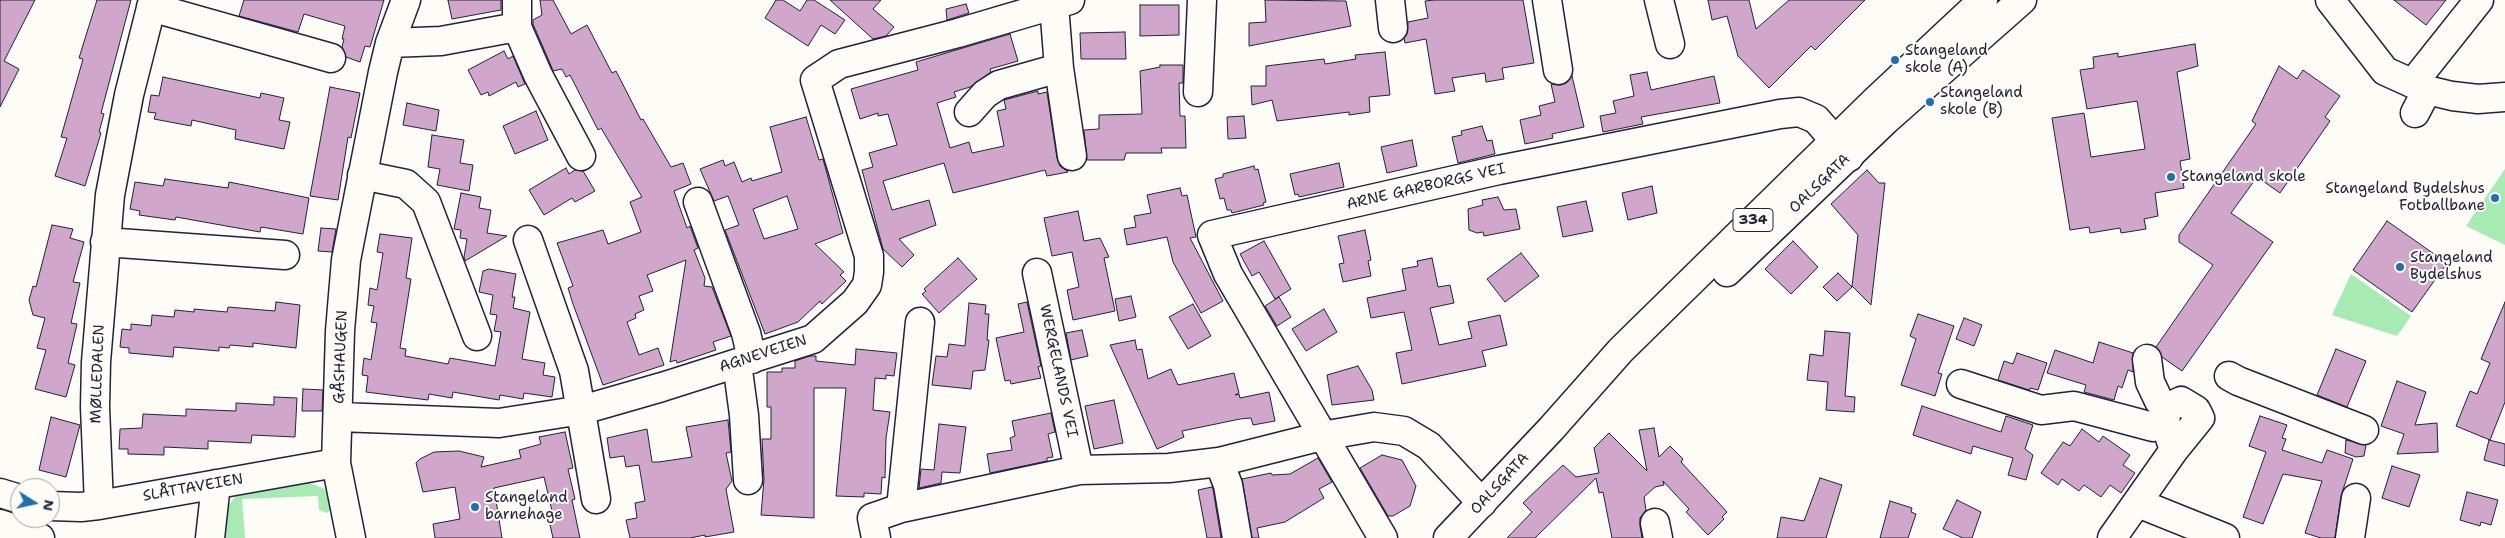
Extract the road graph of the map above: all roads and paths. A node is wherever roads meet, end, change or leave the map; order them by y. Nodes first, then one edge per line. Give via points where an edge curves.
1 (406, 0) edge
2 (517, 0) edge
3 (1202, 0) edge
4 (1390, 0) edge
5 (1547, 0) edge
6 (1659, 0) edge
7 (1983, 0) edge
8 (2022, 0) edge
9 (2330, 0) edge
10 (2479, 0) edge
11 (152, 3) edge
12 (1062, 3) edge
13 (517, 27) junction
14 (1393, 28) dead end
15 (390, 43) junction
16 (1670, 44) dead end
17 (331, 58) dead end
18 (1059, 68) junction
19 (1558, 70) dead end
20 (1198, 92) dead end
21 (2418, 95) junction
22 (2505, 97) edge
23 (969, 112) dead end
24 (1842, 148) junction
25 (581, 156) dead end
26 (1072, 156) dead end
27 (362, 175) junction
28 (698, 202) dead end
29 (528, 240) dead end
30 (106, 242) junction
31 (285, 255) dead end
32 (1038, 273) dead end
33 (920, 322) dead end
34 (477, 336) dead end
35 (2147, 359) dead end
36 (745, 361) junction
37 (2229, 376) dead end
38 (1961, 384) dead end
39 (582, 410) junction
40 (2166, 416) junction
41 (339, 417) junction
42 (2364, 430) dead end
43 (1322, 436) junction
44 (1219, 462) junction
45 (336, 463) junction
46 (1079, 470) junction
47 (748, 480) dead end
48 (216, 484) junction
49 (2356, 498) dead end
50 (596, 499) dead end
51 (1482, 503) junction
52 (2138, 503) junction
53 (99, 505) junction
54 (60, 506) edge
55 (901, 508) junction
56 (0, 524) edge
57 (2210, 535) edge
58 (40, 538) edge
59 (210, 538) edge
60 (351, 538) edge
61 (876, 538) edge
62 (1237, 538) edge
63 (1384, 538) edge
64 (1448, 538) edge
65 (2112, 538) edge
66 (2350, 538) edge

1 - 15 street, GÅSHAUGEN
2 - 13 street
3 - 20 street
4 - 14 street
5 - 19 street
6 - 16 street
7 - 24 street, OALSGATA / 334
8 - 24 street, OALSGATA / 334 via 1926,84
9 - 21 street via 2385,71
10 - 21 street
11 - 17 street, MØLLEDALEN
11 - 30 street, MØLLEDALEN via 129,95 110,195
12 - 18 street
12 - 36 street, AGNEVEIEN via 839,64 815,80 869,256 867,285 855,302 813,339
13 - 15 street via 441,41
13 - 25 street via 538,75
15 - 27 street, GÅSHAUGEN
18 - 23 street via 999,85 985,94
18 - 26 street
21 - 22 street via 2478,99
24 - 43 street, ARNE GARBORGS VEI via 1816,119 1799,112 1780,114 1499,170 1212,235 1228,274
24 - 51 street, OALSGATA / 334 via 1621,350
27 - 34 street via 406,184 426,202
27 - 41 street, GÅSHAUGEN via 346,260 340,332
28 - 36 street via 746,333
29 - 39 street via 574,371
30 - 31 street
30 - 53 street, MØLLEDALEN via 95,407
32 - 46 street, WERGELANDS VEI
33 - 55 street
35 - 40 street via 2150,382
36 - 39 street, AGNEVEIEN
36 - 47 street
37 - 42 street
38 - 40 street via 2041,410 2074,406 2154,427
39 - 41 street, AGNEVEIEN via 499,423
39 - 50 street
40 - 52 street via 2181,401 2196,410 2200,418
41 - 45 street, GÅSHAUGEN
43 - 44 street
43 - 51 street via 1374,426 1404,431 1430,446
43 - 63 street
44 - 46 street via 1152,469
44 - 62 street via 1228,484
45 - 48 street, SLÅTTAVEIEN
45 - 60 street, GÅSHAUGEN
46 - 55 street
48 - 53 street, SLÅTTAVEIEN
48 - 59 street
49 - 66 street
51 - 64 street, OALSGATA / 334
52 - 57 street
52 - 65 street
53 - 54 street, SLÅTTAVEIEN
55 - 61 street via 872,518
56 - 58 street

